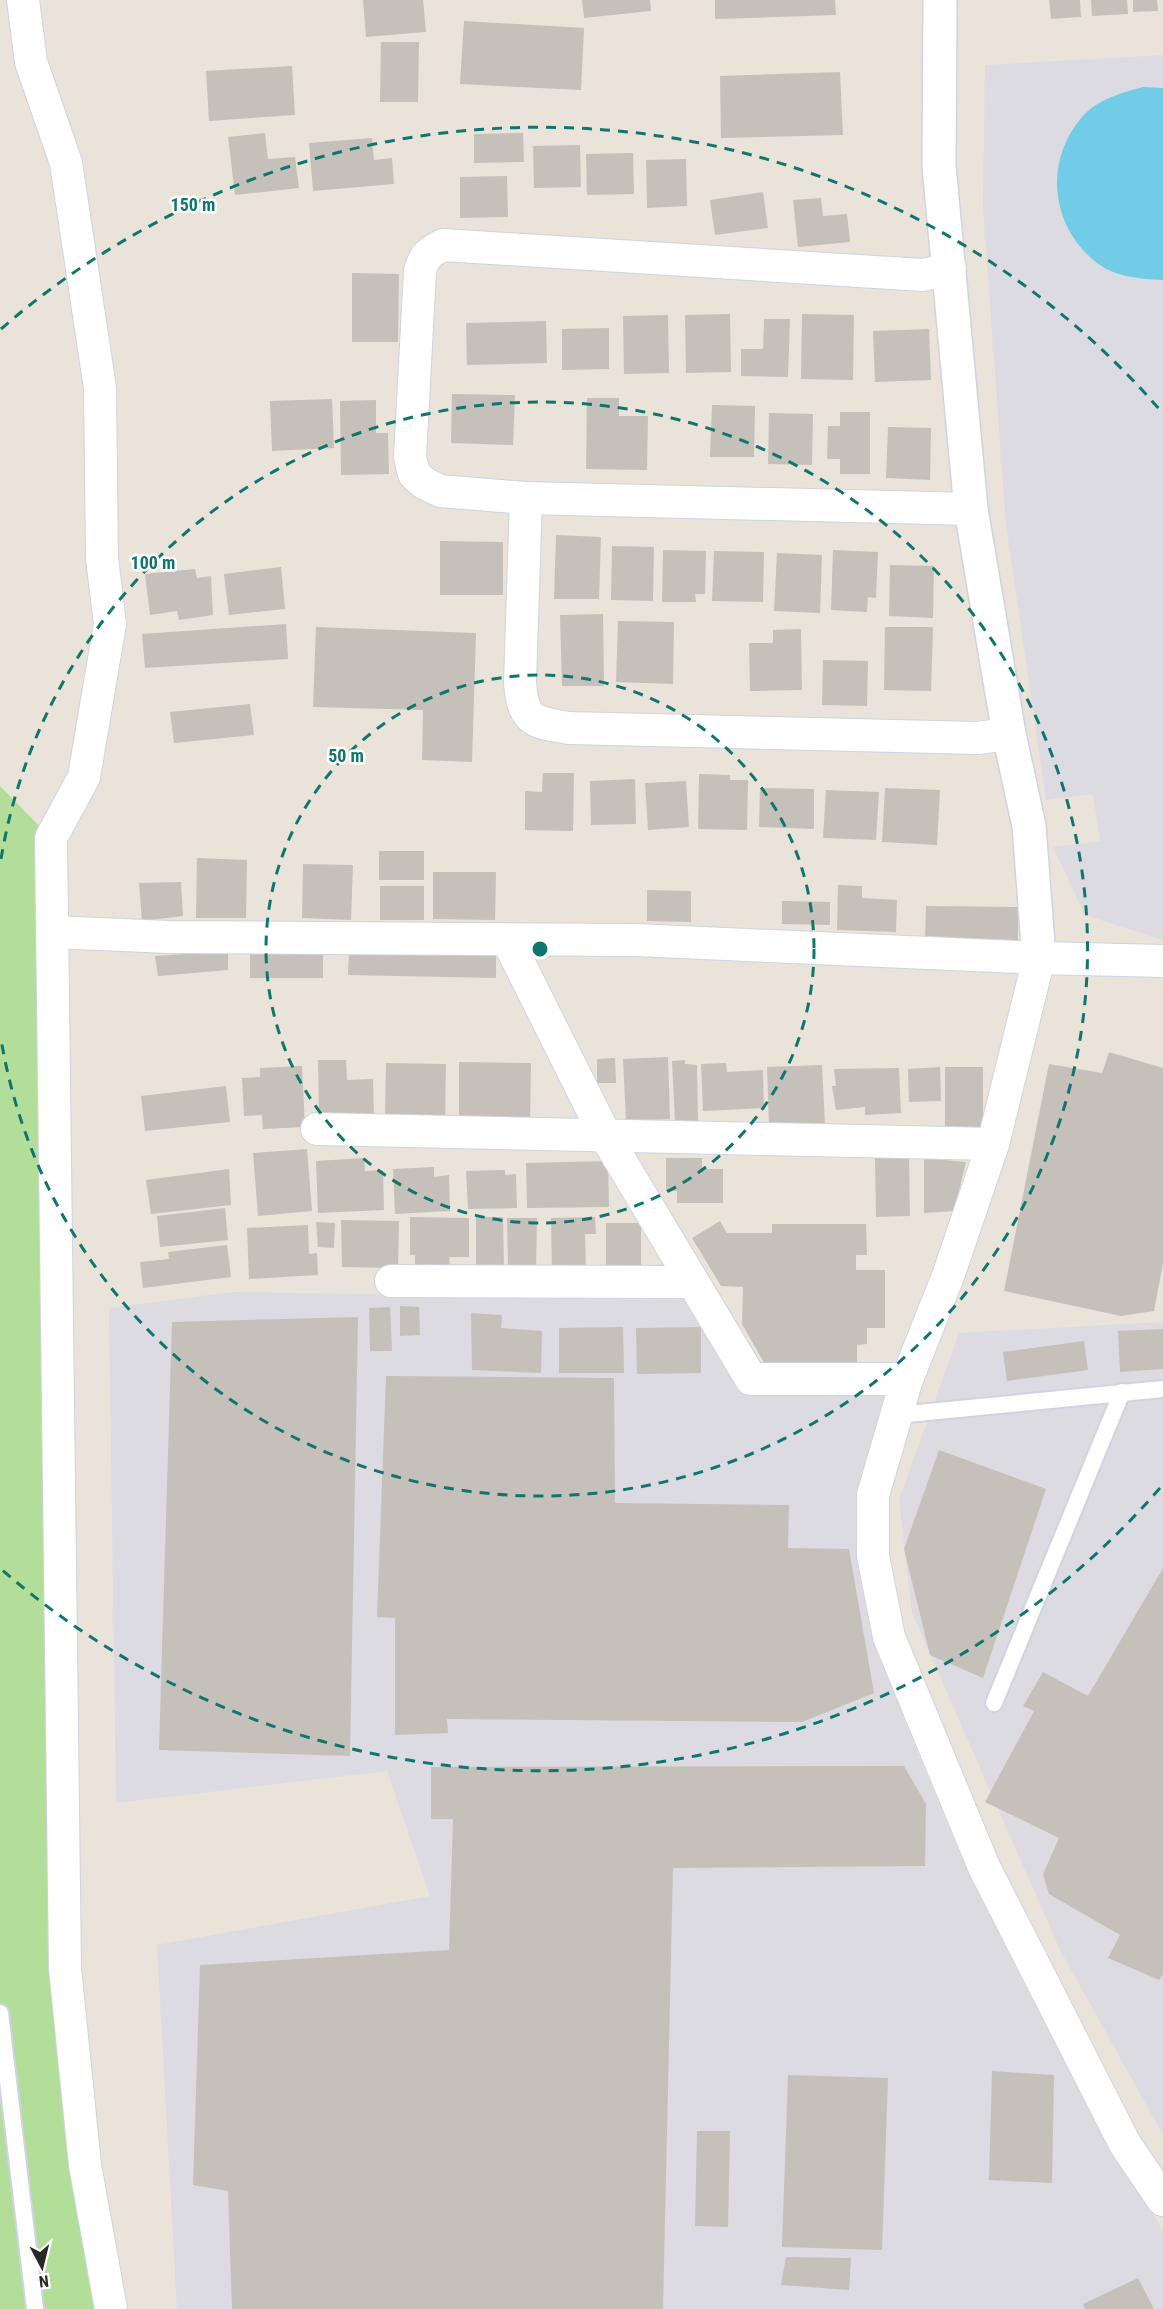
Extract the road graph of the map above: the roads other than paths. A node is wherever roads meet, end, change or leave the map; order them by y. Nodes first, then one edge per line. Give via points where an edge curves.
1 (23, 0) edge
2 (940, 0) edge
3 (950, 269) junction
4 (526, 498) junction
5 (971, 509) junction
6 (1009, 734) junction
7 (53, 932) junction
8 (508, 941) junction
9 (1039, 958) junction
10 (1163, 961) edge
11 (317, 1129) dead end
12 (605, 1135) junction
13 (993, 1144) junction
14 (391, 1281) dead end
15 (693, 1282) junction
16 (907, 1379) junction
17 (1163, 1389) edge
18 (1122, 1392) junction
19 (897, 1414) junction
20 (994, 1703) dead end
21 (0, 2013) edge
22 (1163, 2200) edge
23 (35, 2309) edge
24 (111, 2309) edge

1 - 7 street via 31,63 66,163 100,388 102,558 110,624 84,777 51,838
2 - 3 street via 939,166
3 - 4 street via 923,274 443,245 431,250 420,271 410,457 414,474 440,491
3 - 5 street
4 - 5 street
4 - 6 street via 521,700 526,715 542,724 569,728 977,738
5 - 6 street
6 - 9 street via 1029,826
7 - 8 street
7 - 24 street via 65,1968 85,2165
8 - 9 street via 636,940
8 - 12 street
9 - 10 street
9 - 13 street
11 - 12 street
12 - 13 street
12 - 15 street
13 - 16 street via 948,1276
14 - 15 street
15 - 16 street via 751,1379
16 - 19 street
17 - 18 lane
18 - 19 lane
18 - 20 lane
19 - 22 street via 873,1495 873,1556 889,1637 984,1867 1125,2144
21 - 23 lane

